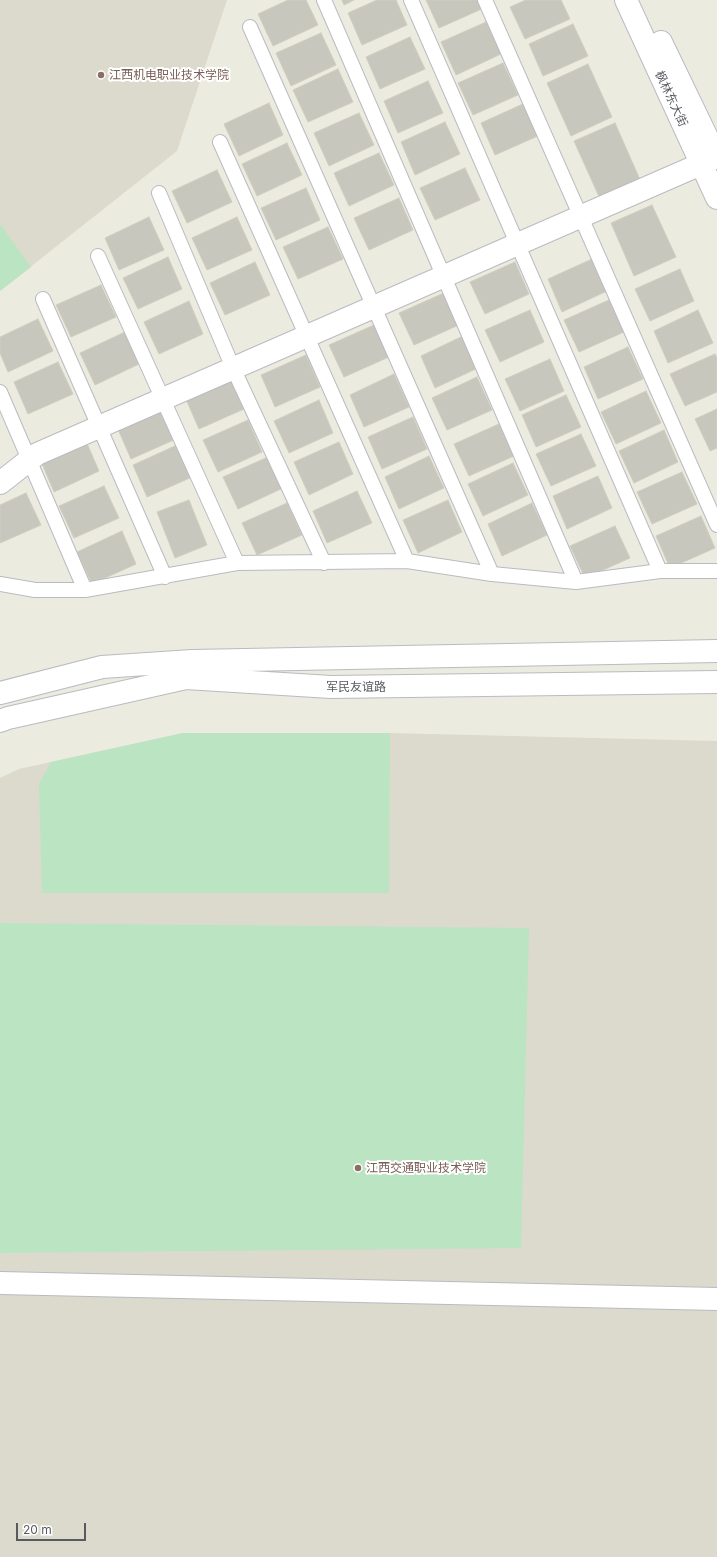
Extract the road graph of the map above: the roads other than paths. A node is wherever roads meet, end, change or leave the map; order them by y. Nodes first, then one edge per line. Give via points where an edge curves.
1 (324, 0) edge
2 (411, 0) edge
3 (485, 0) edge
4 (626, 0) edge
5 (641, 0) edge
6 (250, 27) dead end
7 (220, 142) dead end
8 (709, 161) edge
9 (159, 193) dead end
10 (717, 198) edge
11 (580, 216) junction
12 (517, 244) junction
13 (98, 256) dead end
14 (443, 276) junction
15 (43, 299) dead end
16 (374, 307) junction
17 (307, 336) junction
18 (233, 368) junction
19 (0, 392) edge
20 (163, 399) junction
21 (100, 427) junction
22 (30, 460) junction
23 (0, 483) edge
24 (717, 525) edge
25 (407, 561) junction
26 (324, 562) junction
27 (237, 563) junction
28 (660, 571) junction
29 (717, 571) edge
30 (492, 574) junction
31 (165, 577) junction
32 (576, 582) junction
33 (0, 584) edge
34 (85, 590) junction
35 (717, 652) edge
36 (717, 682) edge
37 (0, 693) edge
38 (0, 721) edge
39 (0, 1283) edge
40 (717, 1299) edge

1 - 14 lane
2 - 12 lane
3 - 11 lane
4 - 8 street, 枫林东大街
5 - 8 street, 枫林东大街
6 - 16 lane
7 - 17 lane
8 - 10 street, 枫林东大街
8 - 11 street
9 - 18 lane
11 - 12 street
11 - 24 lane
12 - 14 street
12 - 28 lane
13 - 20 lane
14 - 16 street
14 - 32 lane
15 - 21 lane
16 - 17 street
16 - 30 lane
17 - 18 street
17 - 25 lane
18 - 20 street
18 - 26 lane
19 - 22 lane
20 - 21 street
20 - 27 lane
21 - 22 street via 37,454
21 - 31 lane
22 - 23 street
22 - 34 lane
25 - 26 lane
25 - 30 lane
26 - 27 lane
27 - 31 lane
28 - 29 lane
28 - 32 lane
30 - 32 lane
31 - 34 lane
33 - 34 lane via 35,590
35 - 37 street via 184,662 102,667
36 - 38 street, 军民友谊路 via 331,687 186,678
39 - 40 street

